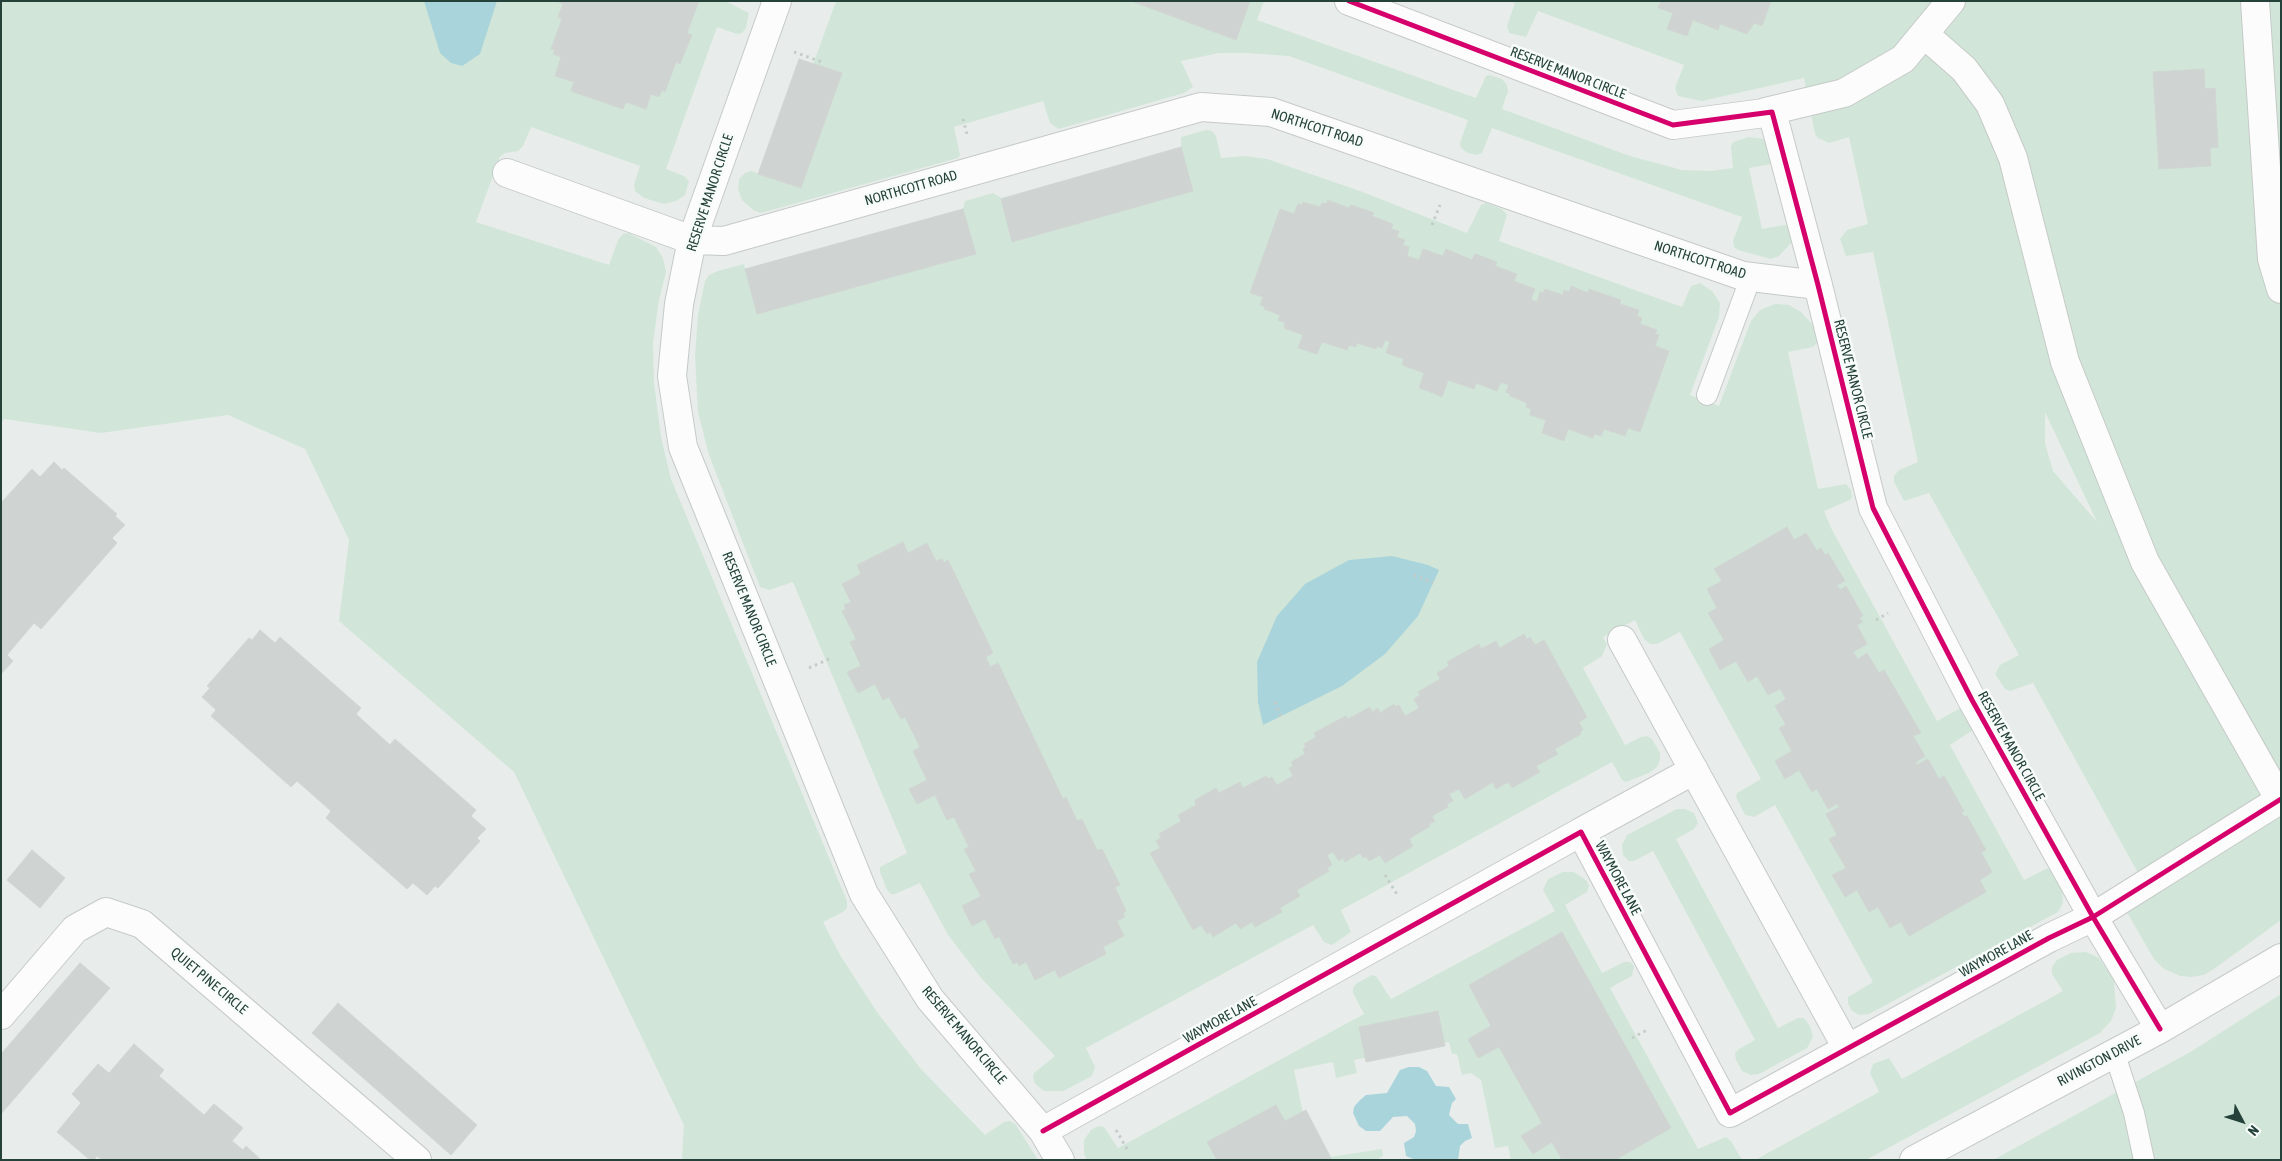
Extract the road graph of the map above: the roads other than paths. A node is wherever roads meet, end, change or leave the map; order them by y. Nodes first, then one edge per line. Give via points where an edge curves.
1 (777, 1) edge
2 (1349, 1) edge
3 (1951, 1) edge
4 (2255, 1) edge
5 (1924, 34) junction
6 (1765, 112) junction
7 (507, 173) dead end
8 (692, 240) junction
9 (1751, 276) junction
10 (1818, 285) junction
11 (2281, 289) edge
12 (1707, 395) dead end
13 (1622, 640) dead end
14 (1694, 770) junction
15 (2281, 800) edge
16 (1582, 832) junction
17 (2093, 917) junction
18 (2281, 958) edge
19 (1, 1016) edge
20 (2160, 1029) junction
21 (1847, 1048) junction
22 (2114, 1052) junction
23 (1043, 1131) junction
24 (417, 1160) edge
25 (1060, 1160) edge
26 (1914, 1160) edge
27 (2144, 1160) edge

1 - 8 street, RESERVE MANOR CIRCLE
2 - 6 street, RESERVE MANOR CIRCLE via 1673,125
3 - 5 street
4 - 11 street via 2272,259
5 - 6 street via 1903,59 1844,92
5 - 15 street via 1964,69 1990,104 2013,158 2065,362 2145,562
6 - 10 street, RESERVE MANOR CIRCLE via 1772,112
7 - 8 street, NORTHCOTT ROAD
8 - 9 street, NORTHCOTT ROAD via 724,241 1201,108 1271,112
8 - 23 street, RESERVE MANOR CIRCLE via 679,304 672,376 683,447 864,894 930,998
9 - 10 street, NORTHCOTT ROAD
9 - 12 lane
10 - 17 street, RESERVE MANOR CIRCLE via 1873,508 1972,700
13 - 14 street
14 - 16 street
14 - 21 street
15 - 17 street, WAYMORE LANE
16 - 21 street, WAYMORE LANE via 1730,1113
16 - 23 street, WAYMORE LANE
17 - 20 street, RESERVE MANOR CIRCLE
17 - 21 street, WAYMORE LANE via 2048,938
18 - 20 street, RIVINGTON DRIVE
19 - 24 street, QUIET PINE CIRCLE via 75,929 106,912 142,924
20 - 22 street, RIVINGTON DRIVE
22 - 26 street, RIVINGTON DRIVE
22 - 27 lane via 2134,1113
23 - 25 street, RESERVE MANOR CIRCLE

